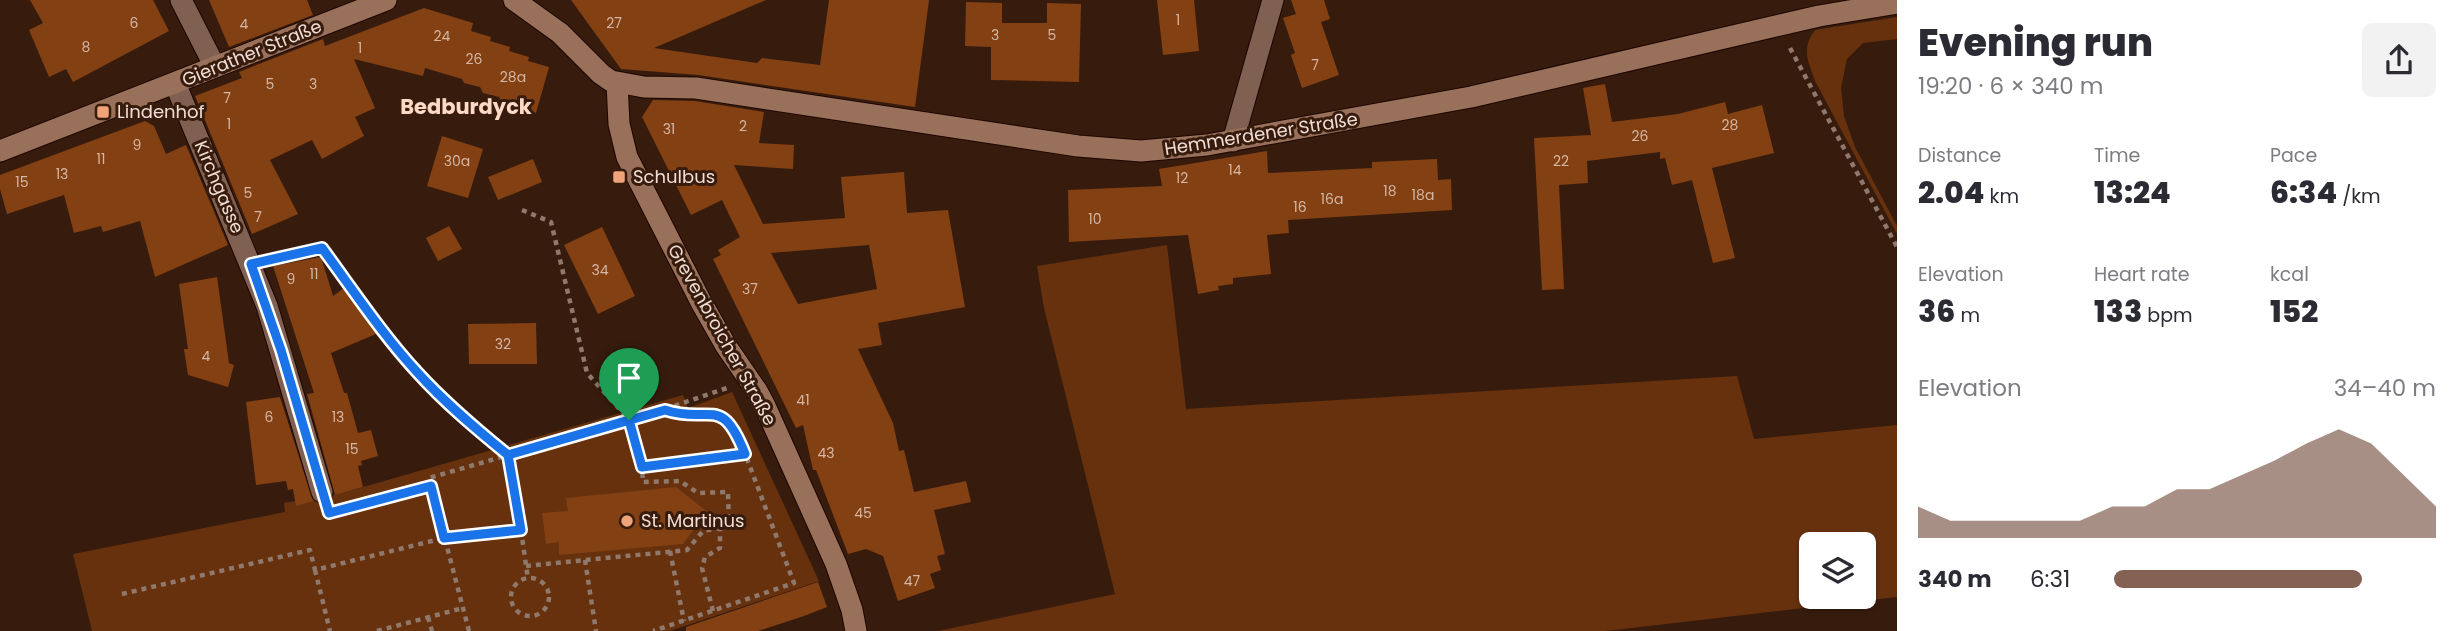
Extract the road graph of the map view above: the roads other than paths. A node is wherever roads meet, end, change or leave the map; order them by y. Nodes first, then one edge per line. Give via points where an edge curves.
1 (181, 0) edge
2 (386, 0) edge
3 (514, 0) edge
4 (1273, 0) edge
5 (1897, 3) edge
6 (215, 67) junction
7 (175, 83) junction
8 (617, 83) junction
9 (1233, 141) junction
10 (0, 151) edge
11 (322, 492) road end
12 (856, 631) edge

1 - 6 street
2 - 6 main road, Gierather Straße
3 - 8 main road
4 - 9 street
5 - 9 main road, Hemmerdener Straße via 1777,25 1483,94
6 - 7 main road, Gierather Straße
7 - 10 main road, Gierather Straße
7 - 11 street, Kirchgasse via 251,264
8 - 9 main road, Hemmerdener Straße via 696,88 1103,149 1168,150
8 - 12 main road, Grevenbroicher Straße via 619,124 627,157 701,302 765,406 836,564

